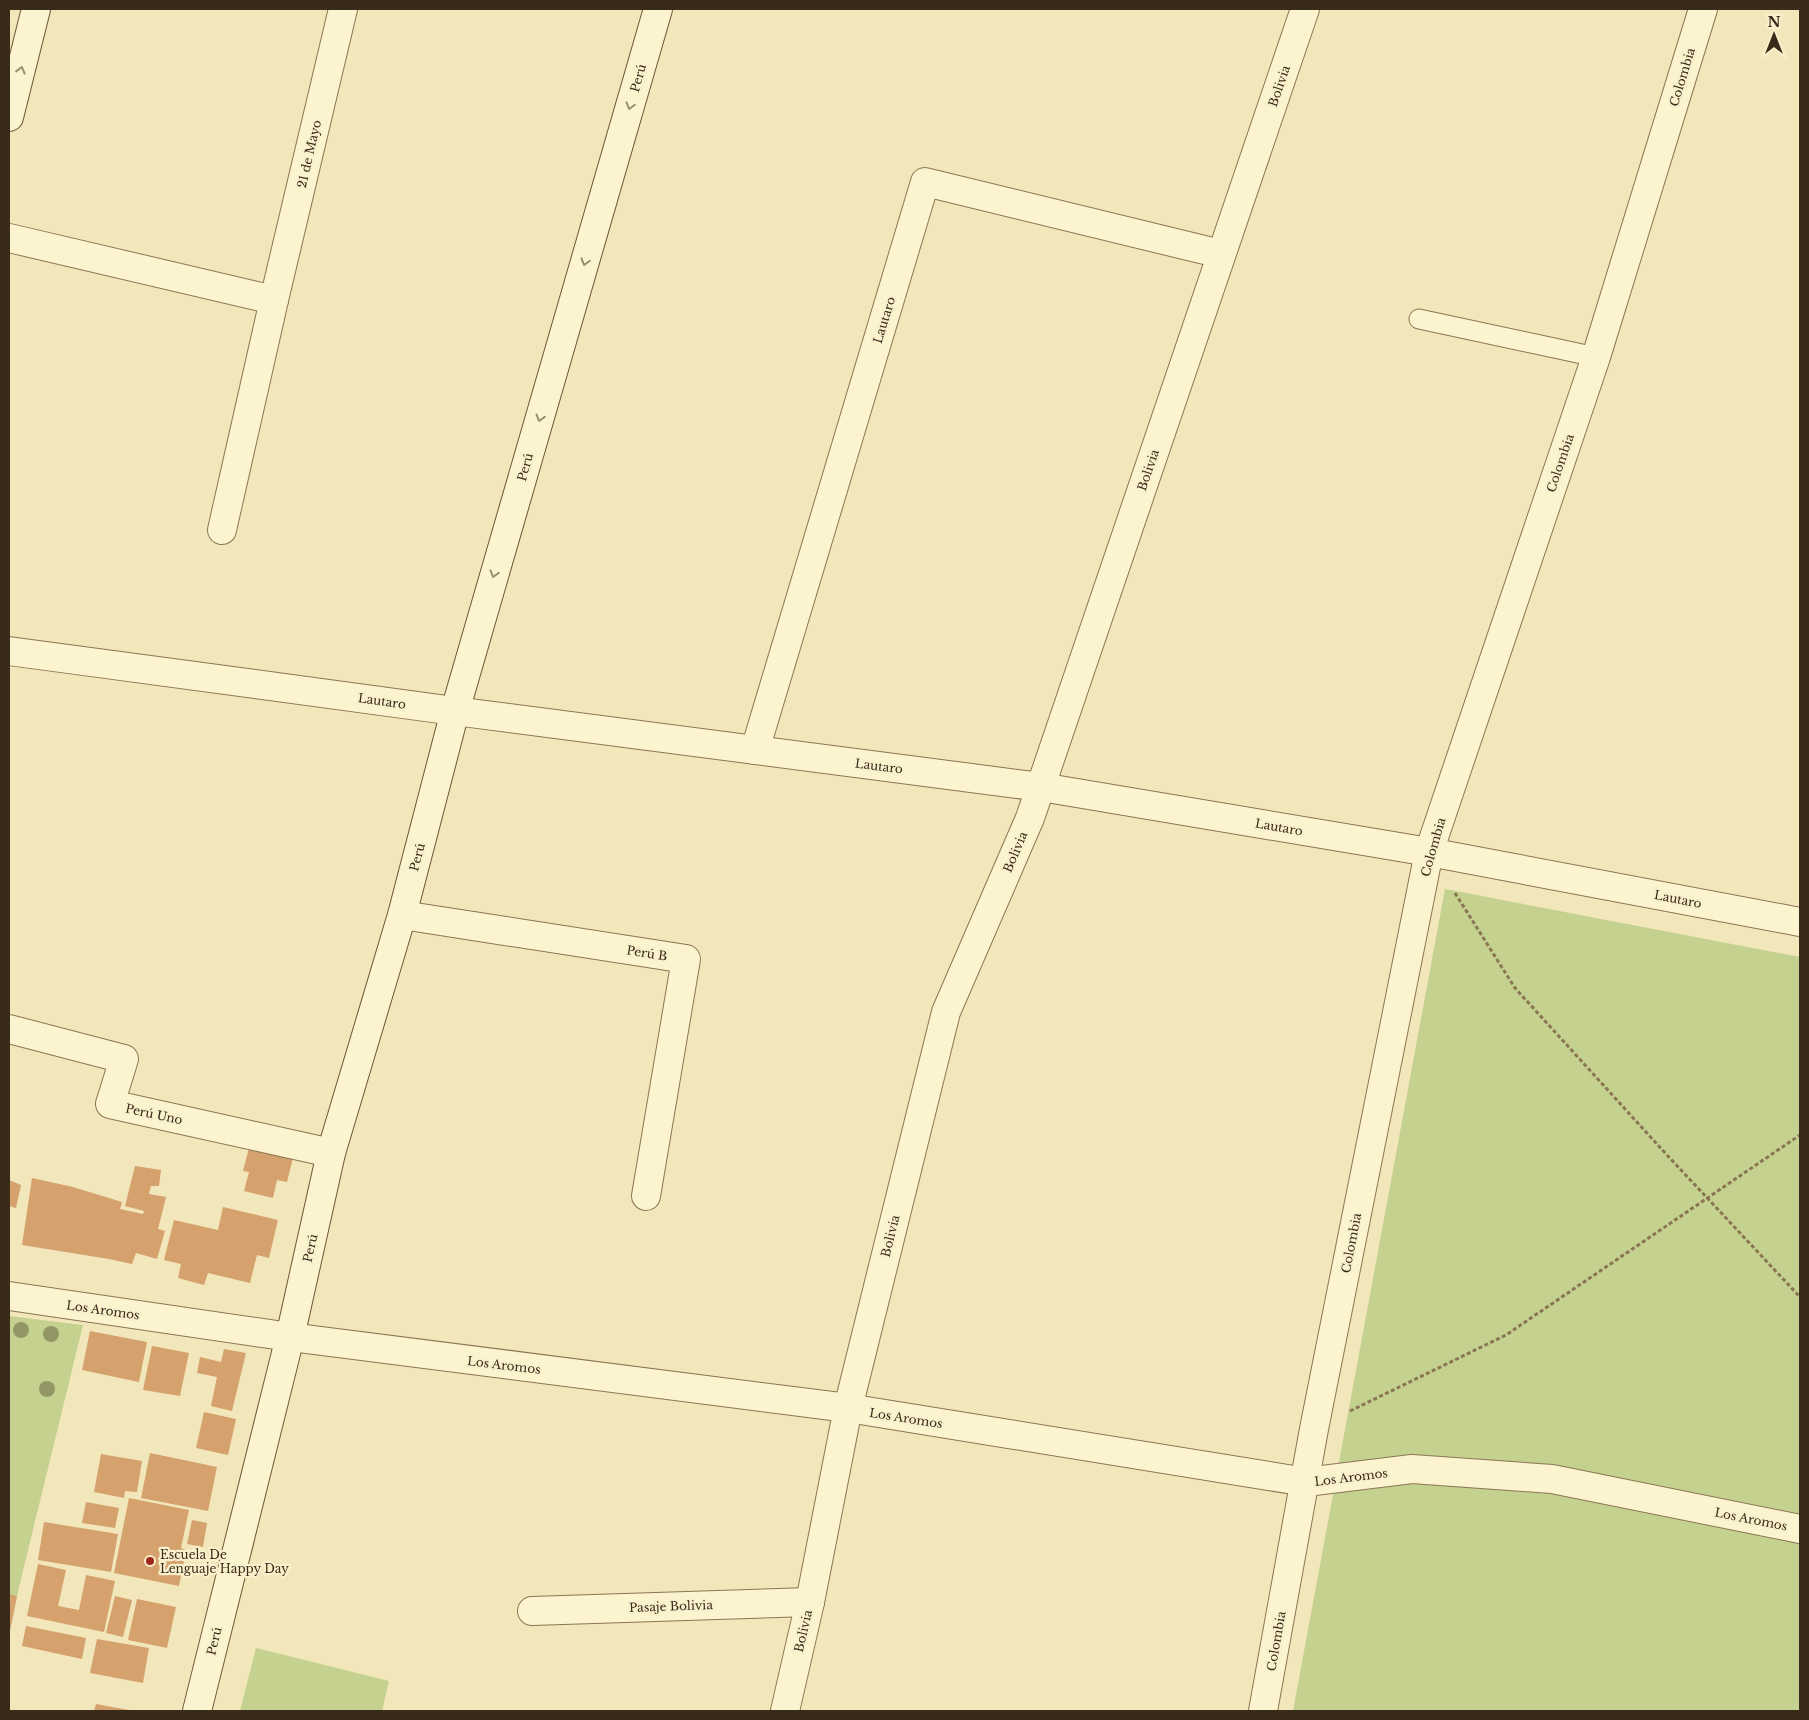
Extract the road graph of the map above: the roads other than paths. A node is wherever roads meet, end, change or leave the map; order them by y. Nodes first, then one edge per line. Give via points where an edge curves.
1 (36, 9) edge
2 (343, 9) edge
3 (658, 9) edge
4 (1305, 9) edge
5 (1703, 9) edge
6 (9, 117) edge
7 (9, 238) edge
8 (1221, 254) junction
9 (274, 300) junction
10 (1419, 319) dead end
11 (1596, 357) junction
12 (222, 530) dead end
13 (9, 651) edge
14 (455, 711) junction
15 (755, 750) junction
16 (1041, 787) junction
17 (1429, 852) junction
18 (402, 915) junction
19 (1800, 922) edge
20 (9, 1029) edge
21 (331, 1153) junction
22 (646, 1196) dead end
23 (9, 1296) edge
24 (290, 1337) junction
25 (848, 1408) junction
26 (1306, 1482) junction
27 (1800, 1529) edge
28 (810, 1602) junction
29 (532, 1611) dead end
30 (197, 1711) edge
31 (785, 1711) edge
32 (1263, 1711) edge

6 -> 1 street
2 - 9 street, 21 de Mayo
3 -> 14 street, Perú
4 - 8 street, Bolivia
5 - 11 street, Colombia
7 - 9 street
8 - 15 street, Lautaro via 925,182
8 - 16 street, Bolivia
9 - 12 street, 21 de Mayo
10 - 11 lane
11 - 17 street, Colombia
13 - 14 street, Lautaro
14 - 15 street, Lautaro
14 - 18 street, Perú
15 - 16 street, Lautaro
16 - 17 street, Lautaro
16 - 25 street, Bolivia via 946,1012
17 - 19 street, Lautaro
17 - 26 street, Colombia
18 - 21 street, Perú
18 - 22 street, Perú B via 686,959
20 - 21 street, Perú Uno via 124,1059 110,1104
21 - 24 street, Perú
23 - 24 street, Los Aromos
24 - 25 street, Los Aromos
24 - 30 street, Perú
25 - 26 street, Los Aromos
25 - 28 street, Bolivia
26 - 27 street, Los Aromos via 1412,1470 1552,1479
26 - 32 street, Colombia
28 - 29 street, Pasaje Bolivia
28 - 31 street, Bolivia

